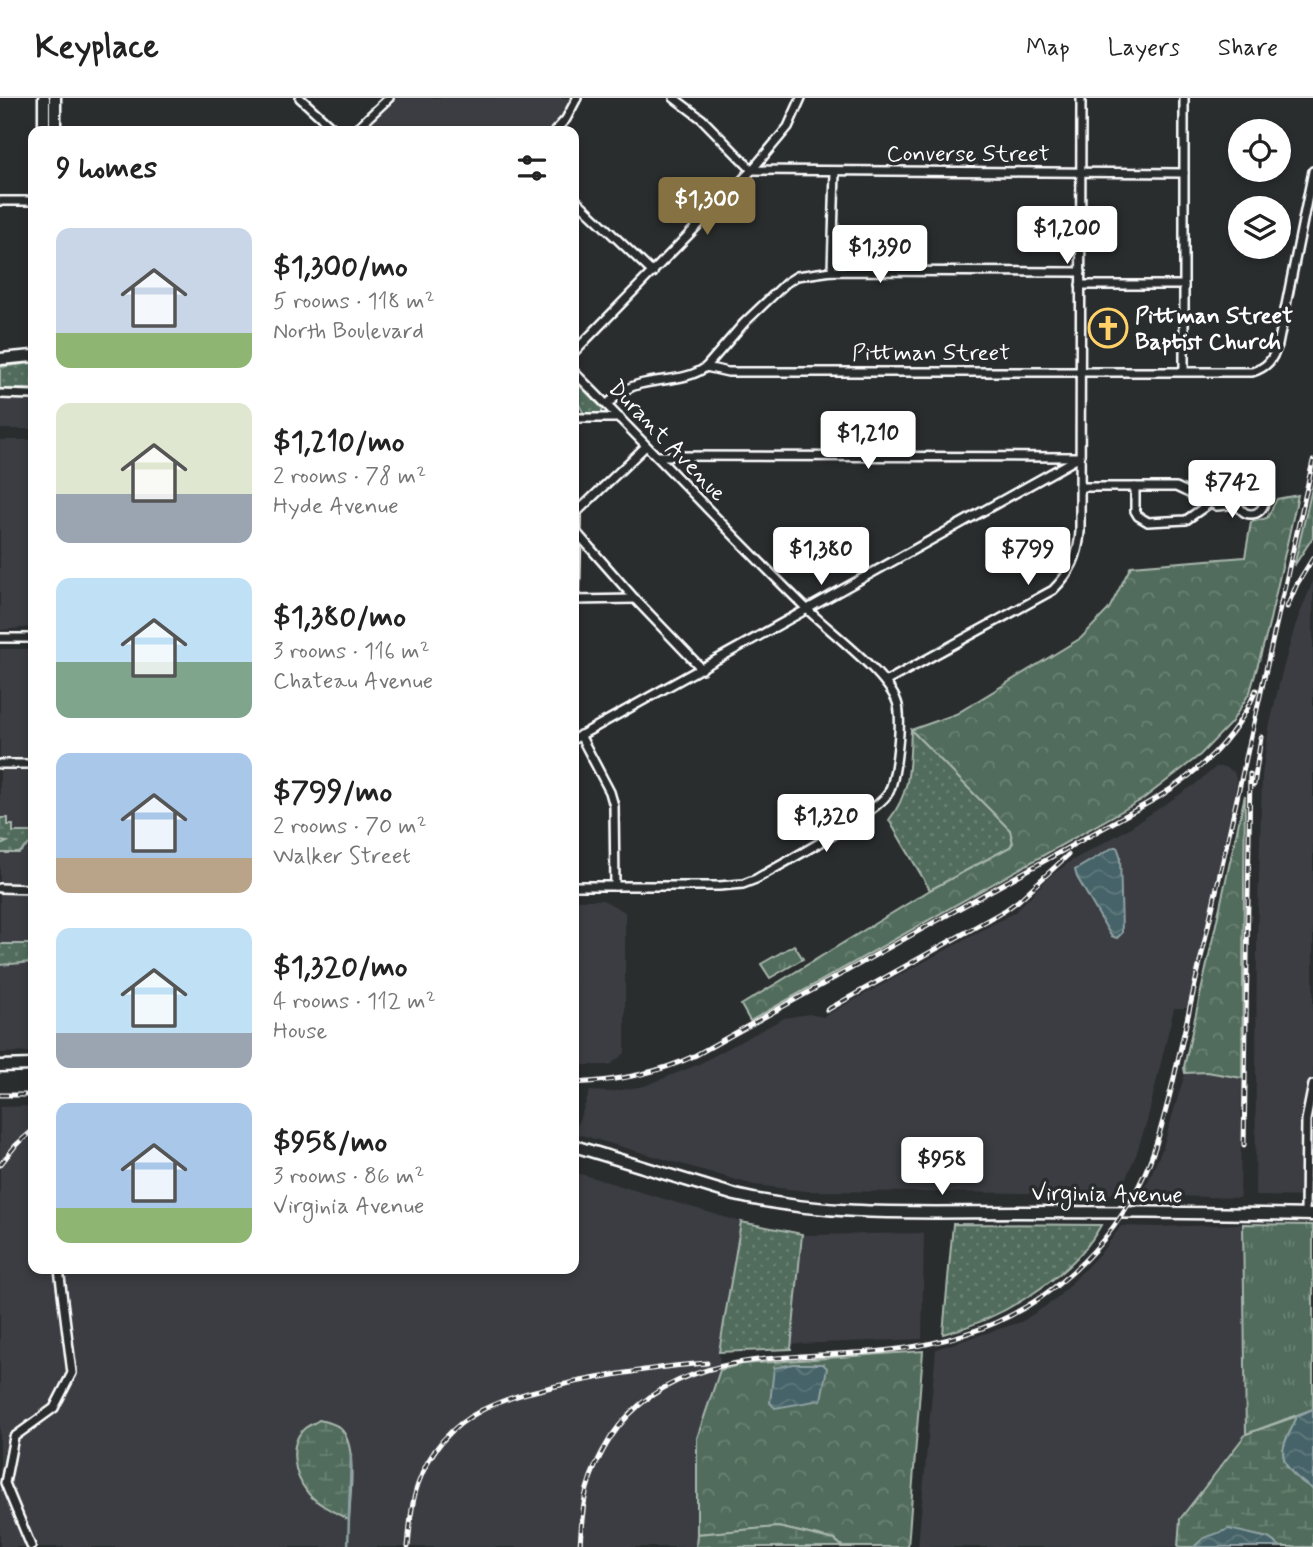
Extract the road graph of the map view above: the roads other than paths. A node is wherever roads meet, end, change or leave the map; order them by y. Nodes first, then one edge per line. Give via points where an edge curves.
1 (44, 98) edge
2 (55, 98) edge
3 (300, 98) edge
4 (389, 98) edge
5 (577, 98) edge
6 (674, 98) edge
7 (801, 98) edge
8 (1081, 98) edge
9 (1184, 98) edge
10 (44, 126) edge
11 (55, 126) edge
12 (331, 126) edge
13 (359, 126) edge
14 (560, 126) edge
15 (752, 170) junction
16 (1313, 171) edge
17 (835, 172) junction
18 (1080, 172) junction
19 (1184, 173) junction
20 (0, 201) edge
21 (28, 201) edge
22 (579, 203) edge
23 (832, 271) junction
24 (1081, 272) junction
25 (653, 273) junction
26 (1080, 285) junction
27 (1184, 285) junction
28 (579, 347) edge
29 (28, 356) edge
30 (0, 359) edge
31 (706, 367) junction
32 (1080, 371) junction
33 (1185, 371) junction
34 (579, 377) edge
35 (0, 394) edge
36 (28, 395) edge
37 (607, 404) junction
38 (579, 418) edge
39 (620, 418) junction
40 (646, 446) junction
41 (657, 456) junction
42 (1080, 457) junction
43 (1080, 487) junction
44 (1135, 487) junction
45 (1210, 503) junction
46 (1238, 504) dead end
47 (579, 509) edge
48 (579, 535) edge
49 (635, 599) junction
50 (579, 600) edge
51 (808, 610) junction
52 (0, 638) edge
53 (28, 638) edge
54 (702, 669) junction
55 (885, 682) junction
56 (579, 736) edge
57 (579, 740) edge
58 (0, 764) edge
59 (28, 764) edge
60 (615, 886) junction
61 (579, 887) edge
62 (0, 888) edge
63 (28, 889) edge
64 (28, 1065) edge
65 (0, 1066) edge
66 (1313, 1085) edge
67 (579, 1148) edge
68 (1309, 1215) edge
69 (60, 1274) edge
70 (31, 1546) edge

1 - 10 main road
2 - 11 main road
3 - 12 street
4 - 13 street
5 - 14 street
6 - 15 street via 702,119
7 - 15 street via 788,127
8 - 18 street
9 - 19 street
15 - 17 street, Converse Street
15 - 25 street
16 - 33 street, Pittman Street via 1273,360 1252,372
17 - 18 street, Converse Street
17 - 23 street
18 - 19 street, Converse Street
18 - 24 street
19 - 27 street
20 - 21 street
22 - 25 street
23 - 24 street
23 - 31 street via 797,276 786,283
24 - 26 street
25 - 28 street
26 - 27 street
26 - 32 street
27 - 33 street
29 - 30 main road
31 - 32 street, Pittman Street via 728,372
31 - 37 street, Pittman Street via 693,375 639,384
32 - 33 street, Pittman Street
32 - 42 street
34 - 37 street, Durant Avenue
35 - 36 street
37 - 39 street, Durant Avenue
38 - 39 street
39 - 40 street, Durant Avenue
40 - 41 street, Durant Avenue
40 - 47 street
41 - 42 street
41 - 51 street, Durant Avenue
42 - 43 street
42 - 51 street
43 - 44 street
43 - 55 street via 1077,555 1065,578 1053,590
44 - 45 street via 1181,488
44 - 45 street via 1135,511 1148,522 1185,520
45 - 46 street
48 - 49 street
49 - 50 street
49 - 54 street
51 - 54 street
51 - 55 street, Durant Avenue
52 - 53 street
54 - 56 street
55 - 60 street via 900,715 896,755 887,794 871,811 743,884
57 - 60 street via 614,806
58 - 59 street
60 - 61 street
62 - 63 street
64 - 65 main road
66 - 68 street via 1306,1120
67 - 68 main road, Virginia Avenue via 735,1195 822,1209
69 - 70 street via 72,1373 54,1408 14,1437 5,1483

